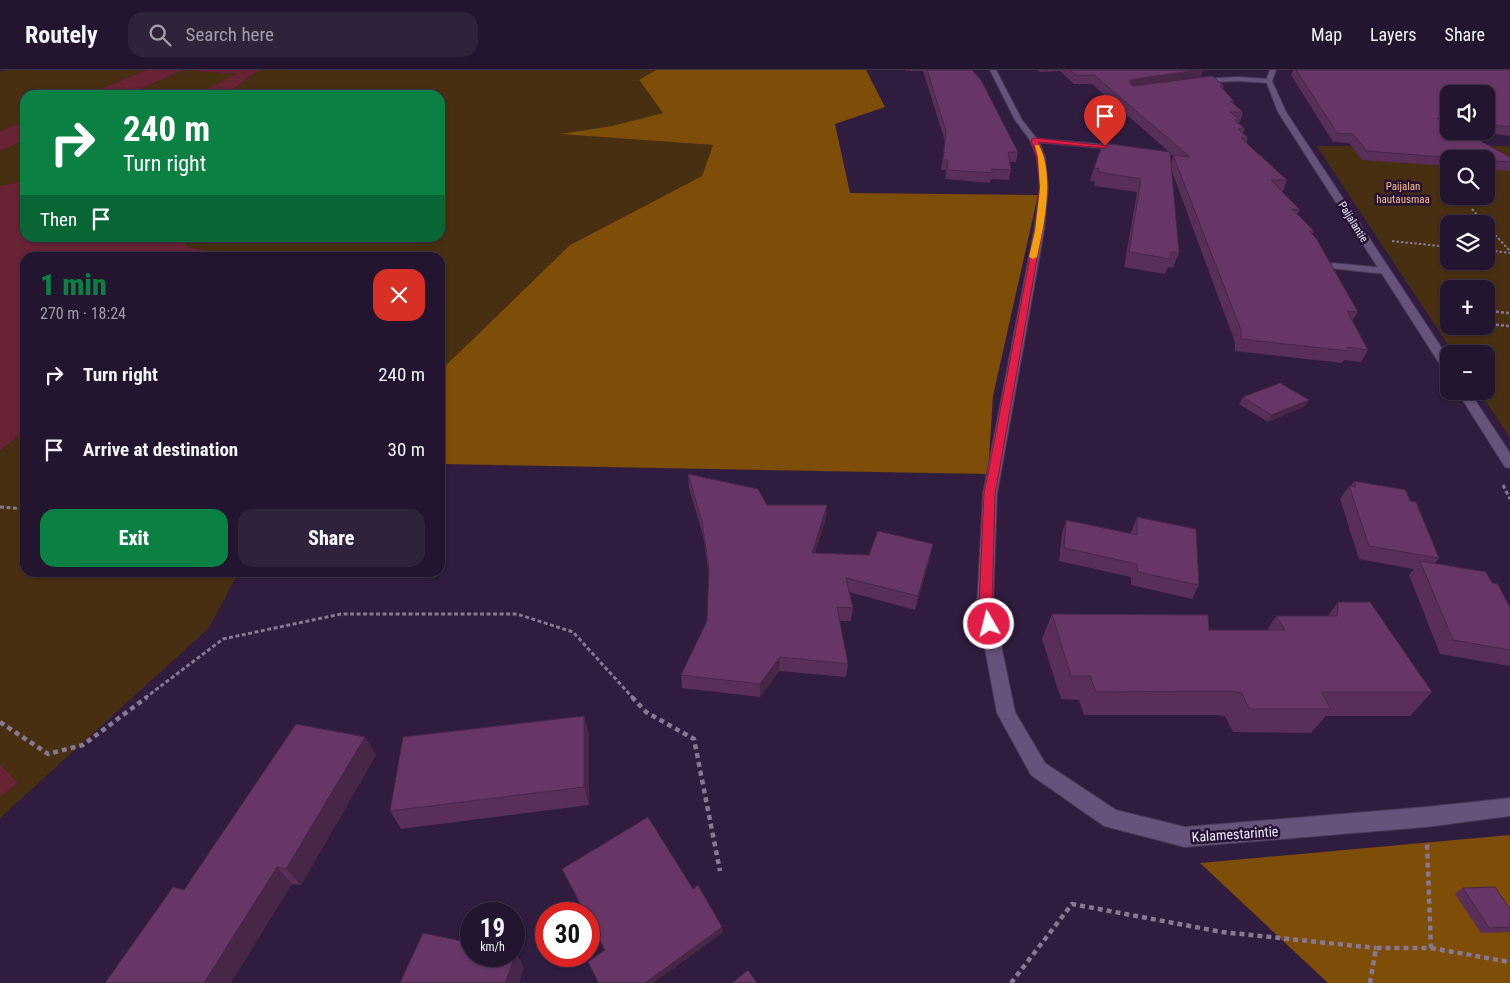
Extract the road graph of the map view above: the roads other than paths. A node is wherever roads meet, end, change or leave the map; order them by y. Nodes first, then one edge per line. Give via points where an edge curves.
1 (993, 70) edge
2 (1273, 70) edge
3 (1187, 81) edge
4 (1269, 81) junction
5 (1030, 134) junction
6 (1123, 148) edge
7 (1333, 266) edge
8 (1385, 271) junction
9 (1440, 356) edge
10 (1469, 400) edge
11 (1510, 464) edge
12 (1510, 807) edge

1 - 5 street, Kalamestarintie via 1019,120
2 - 4 street
3 - 4 street
4 - 8 street, Paijalantie via 1282,112
5 - 6 street
5 - 12 street, Kalamestarintie via 1042,157 1043,197 990,494 985,606 1006,713 1038,769 1111,819 1185,837
7 - 8 street
8 - 9 street, Paijalantie
10 - 11 street

